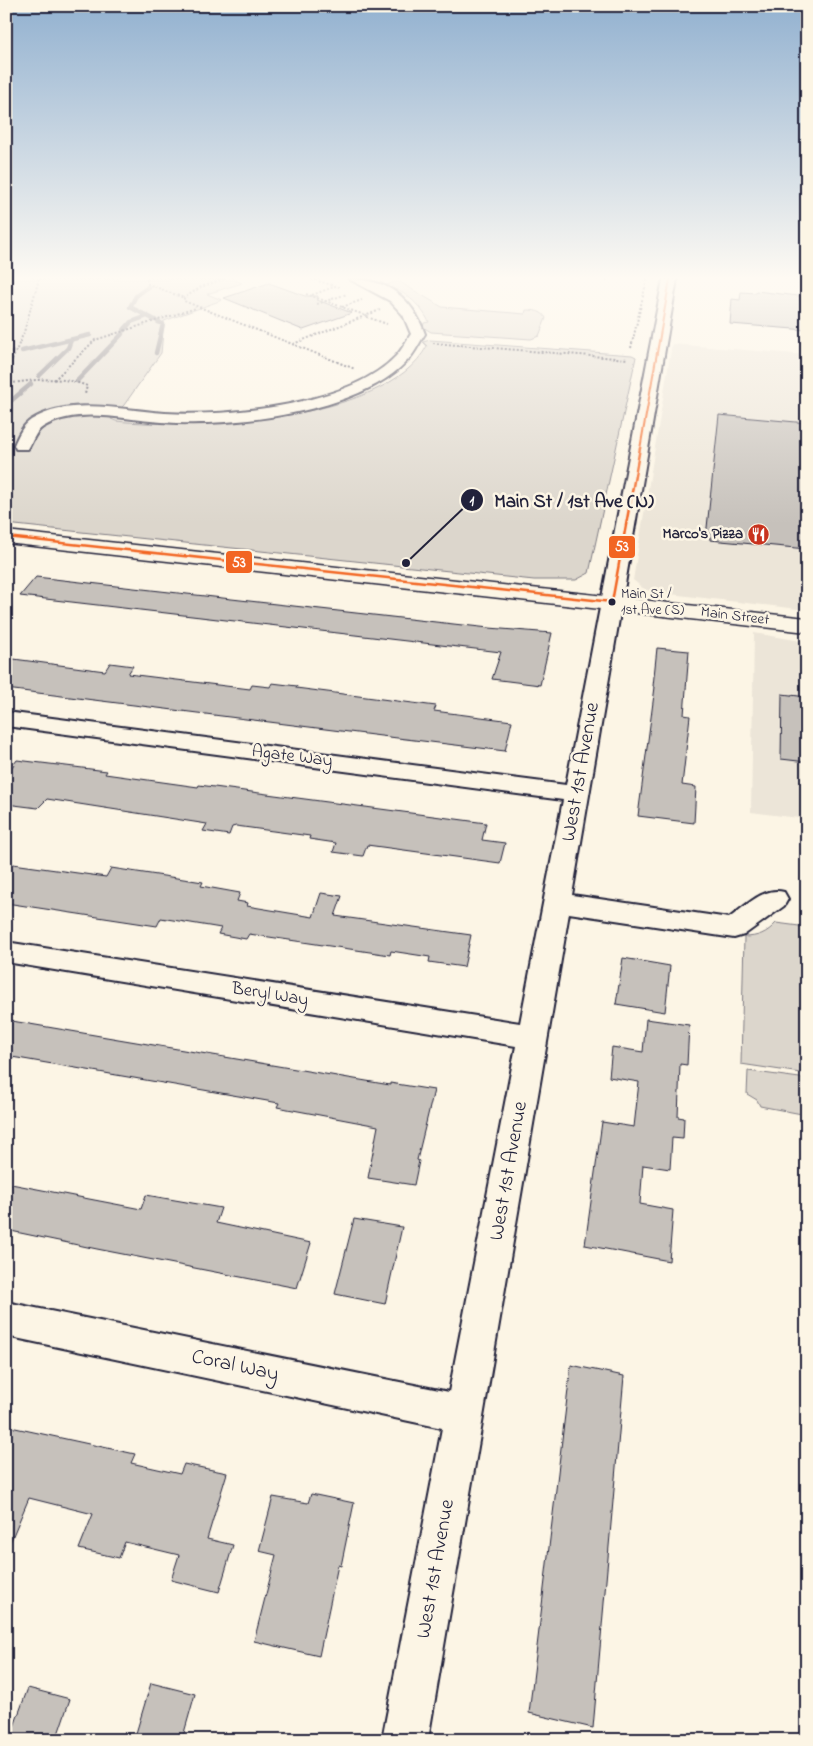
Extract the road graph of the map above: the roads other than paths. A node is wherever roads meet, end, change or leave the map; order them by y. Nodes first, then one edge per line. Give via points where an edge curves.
1 (401, 360) edge
2 (655, 360) edge
3 (6, 454) edge
4 (6, 537) edge
5 (612, 602) junction
6 (807, 625) edge
7 (6, 719) edge
8 (577, 794) junction
9 (775, 900) dead end
10 (558, 902) junction
11 (6, 952) edge
12 (533, 1037) junction
13 (6, 1319) edge
14 (465, 1414) junction
15 (405, 1740) edge

1 - 3 street via 378,378 327,398 255,413 191,418 146,416 80,406
2 - 5 street, West 1st Avenue
4 - 5 main road, Main Street
5 - 6 main road, Main Street
5 - 8 street, West 1st Avenue
7 - 8 street, Agate Way
8 - 10 street, West 1st Avenue
9 - 10 street via 734,928
10 - 12 street, West 1st Avenue
11 - 12 street, Beryl Way
12 - 14 street, West 1st Avenue
13 - 14 street, Coral Way
14 - 15 street, West 1st Avenue

